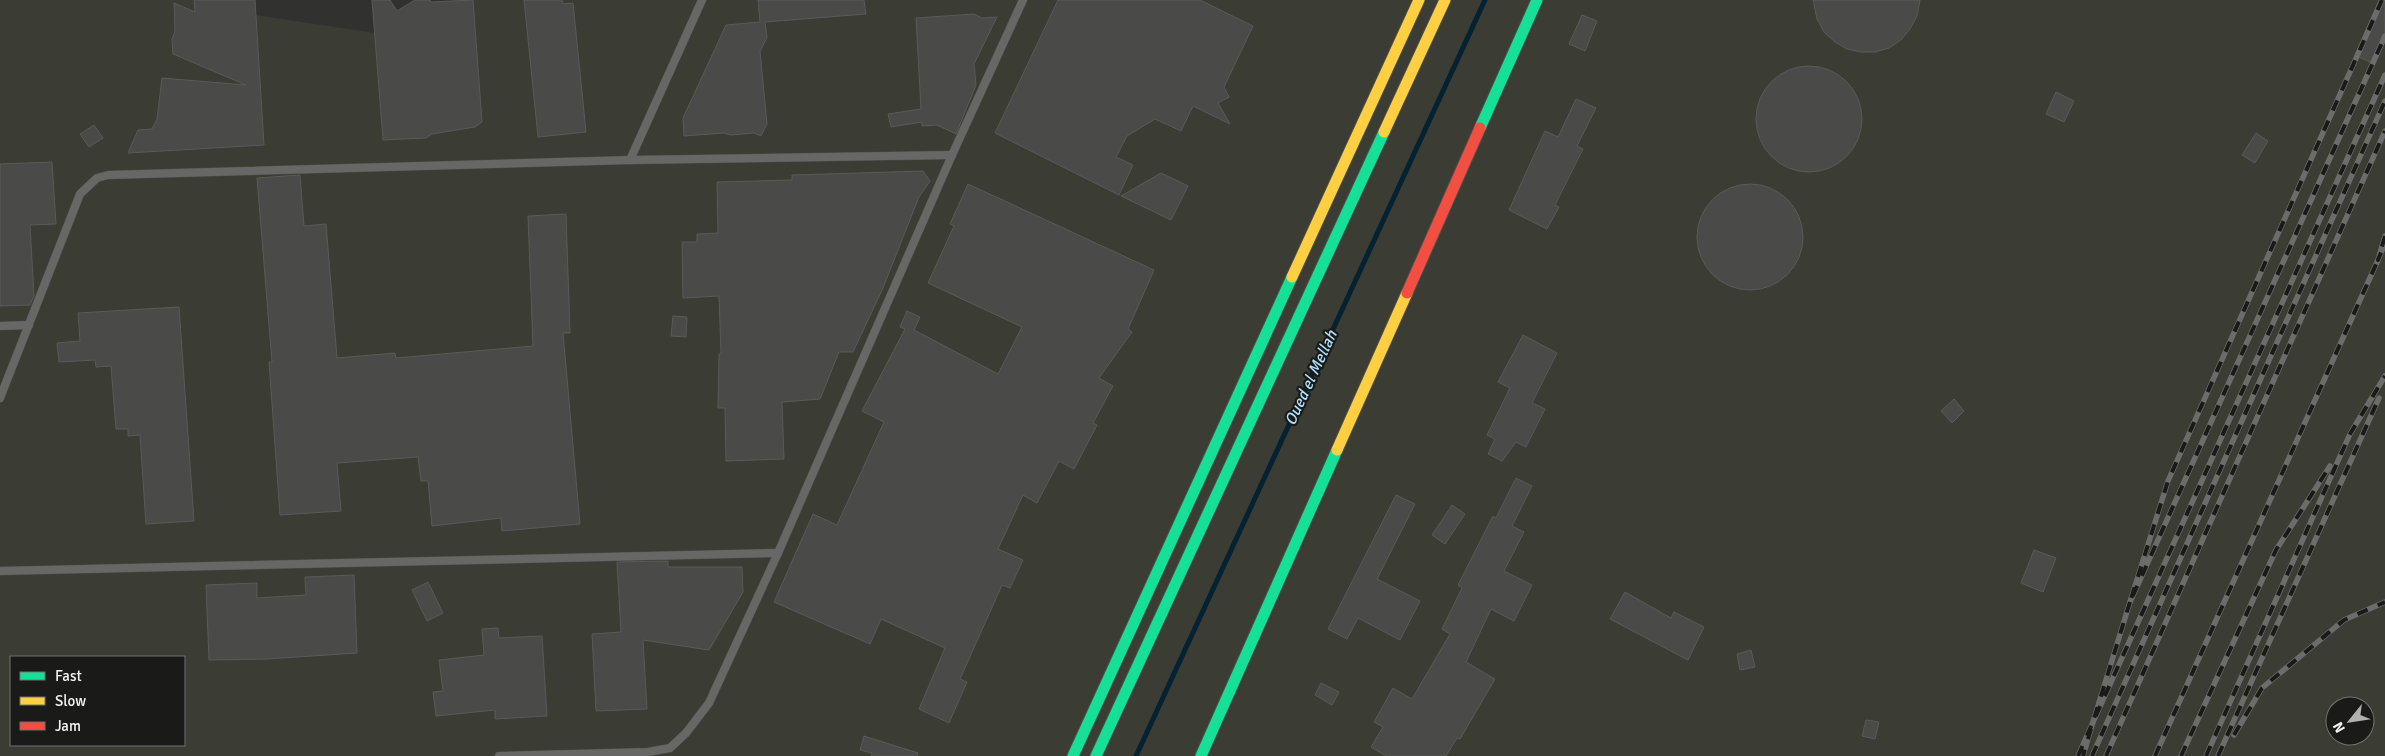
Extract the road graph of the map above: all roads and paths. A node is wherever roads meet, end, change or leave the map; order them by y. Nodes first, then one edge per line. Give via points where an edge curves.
1 (702, 0) edge
2 (1023, 0) edge
3 (1419, 0) edge
4 (1445, 0) edge
5 (1537, 0) edge
6 (952, 155) junction
7 (630, 160) junction
8 (0, 326) edge
9 (29, 326) junction
10 (0, 398) edge
11 (778, 553) junction
12 (0, 571) edge
13 (499, 756) edge
14 (1073, 756) edge
15 (1096, 756) edge
16 (1201, 756) edge

1 - 7 lane
2 - 6 lane
3 - 14 main road
4 - 15 main road
5 - 16 main road
6 - 7 lane
6 - 11 lane
7 - 9 lane via 108,175 97,178 80,194
8 - 9 lane
9 - 10 lane
11 - 12 lane
11 - 13 lane via 709,703 670,748 648,752

